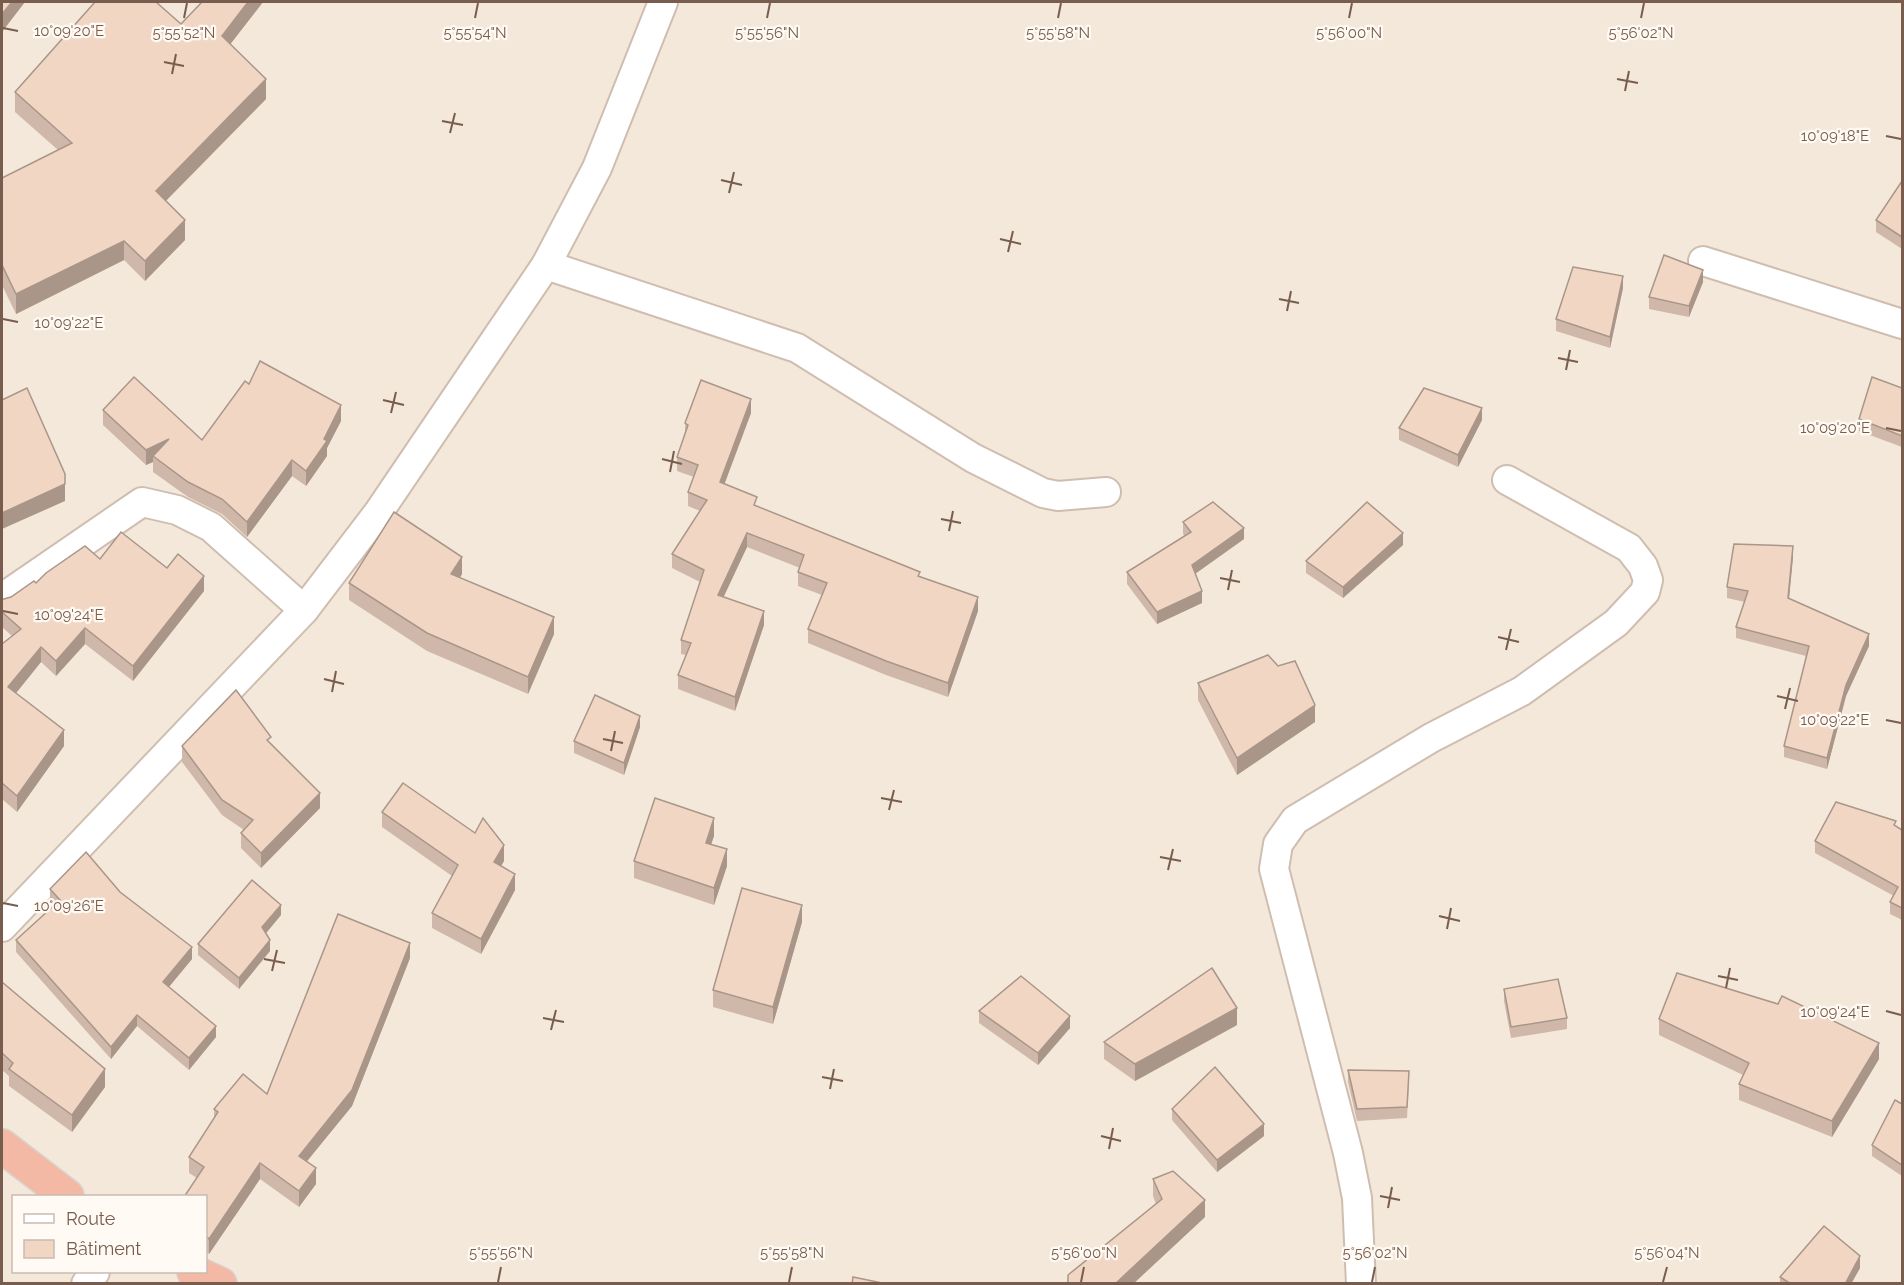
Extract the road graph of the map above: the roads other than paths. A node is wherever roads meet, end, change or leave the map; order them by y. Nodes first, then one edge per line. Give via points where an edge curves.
1 (663, 2) edge
2 (1703, 261) dead end
3 (546, 265) junction
4 (1902, 324) edge
5 (1508, 480) dead end
6 (1106, 492) dead end
7 (2, 598) edge
8 (304, 610) junction
9 (2, 927) edge
10 (2, 1146) edge
11 (64, 1195) edge
12 (196, 1273) edge
13 (220, 1284) edge
14 (1361, 1284) edge

1 - 3 street via 597,168
2 - 4 street
3 - 6 street via 797,348 973,458 1043,493 1058,496
3 - 8 street via 378,513
5 - 14 street via 1629,548 1643,566 1648,580 1645,592 1616,623 1522,691 1431,738 1295,820 1278,844 1274,869 1357,1198
7 - 8 street via 142,502 177,510 211,527
8 - 9 street
10 - 11 highway
12 - 13 highway

